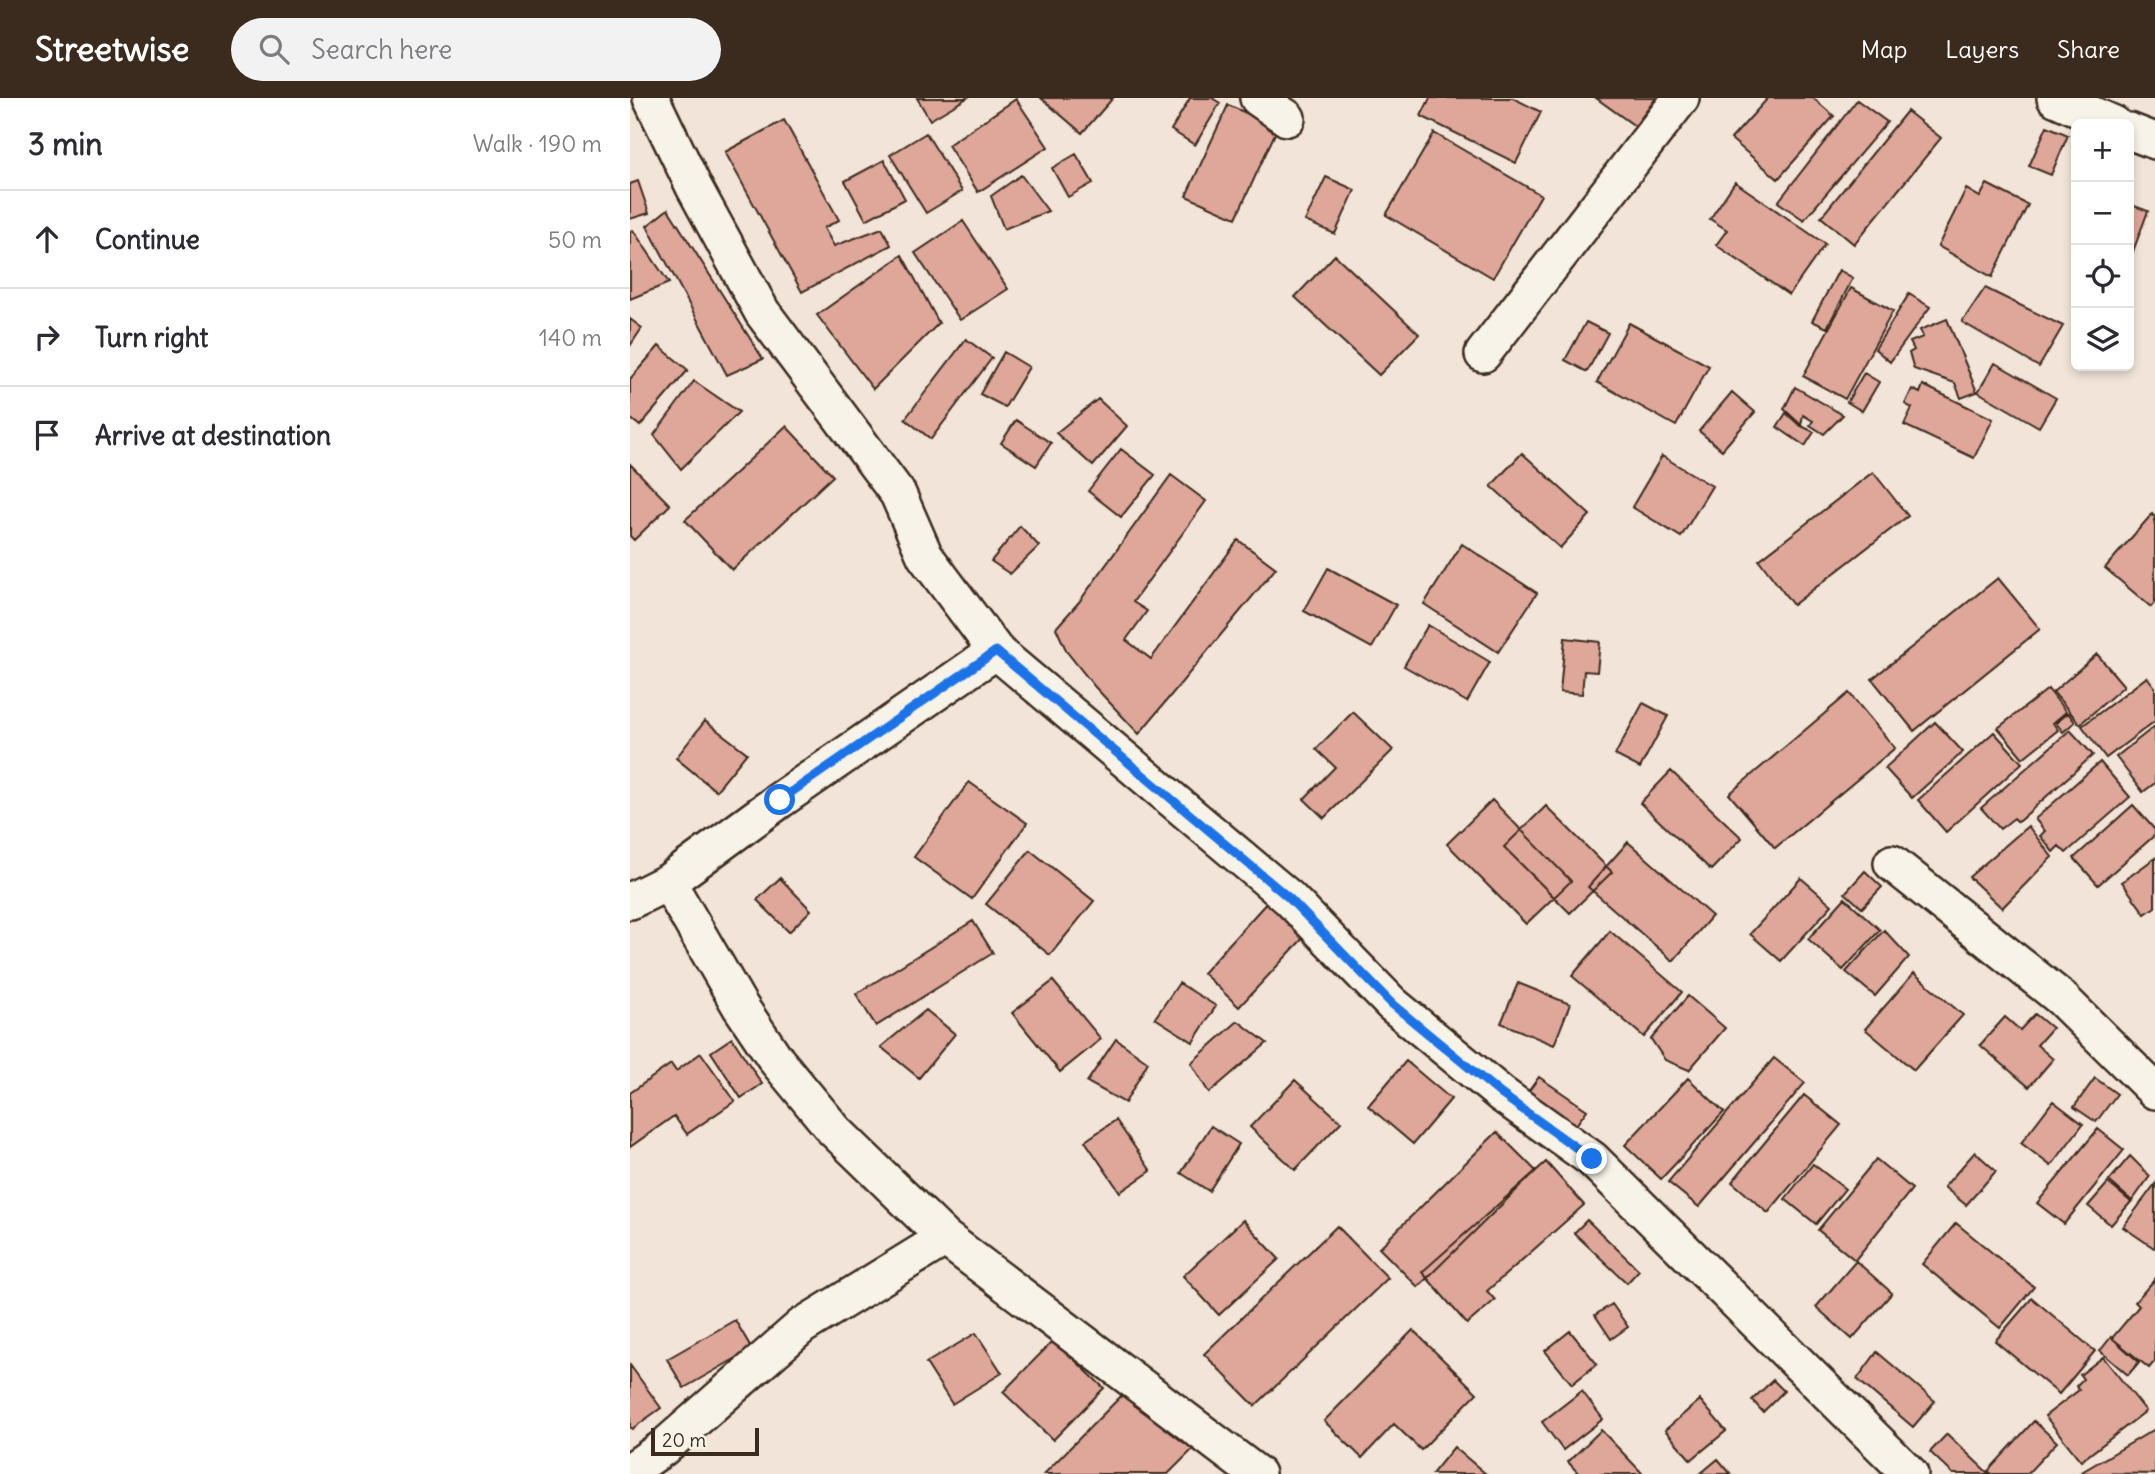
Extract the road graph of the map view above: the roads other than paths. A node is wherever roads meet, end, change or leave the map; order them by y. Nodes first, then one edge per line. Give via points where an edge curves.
1 (636, 98) edge
2 (651, 98) edge
3 (1258, 98) edge
4 (1681, 98) edge
5 (2065, 100) edge
6 (630, 103) edge
7 (1287, 118) dead end
8 (2104, 119) edge
9 (2134, 133) edge
10 (2155, 142) edge
11 (1483, 355) dead end
12 (996, 651) junction
13 (1892, 863) dead end
14 (668, 882) junction
15 (630, 901) edge
16 (2155, 1091) edge
17 (945, 1238) junction
18 (1877, 1460) edge
19 (630, 1471) edge
20 (1257, 1474) edge
21 (1910, 1474) edge

1 - 6 street
2 - 12 street via 762,312 898,494 925,556
3 - 7 street
4 - 11 street
5 - 8 street
9 - 10 street
12 - 14 street
12 - 18 street via 1289,898 1392,1004 1501,1094 1592,1159
13 - 16 street via 2061,998
14 - 15 street
14 - 17 street via 777,1061 834,1130
17 - 19 street via 802,1326 663,1448
17 - 20 street
18 - 21 street

